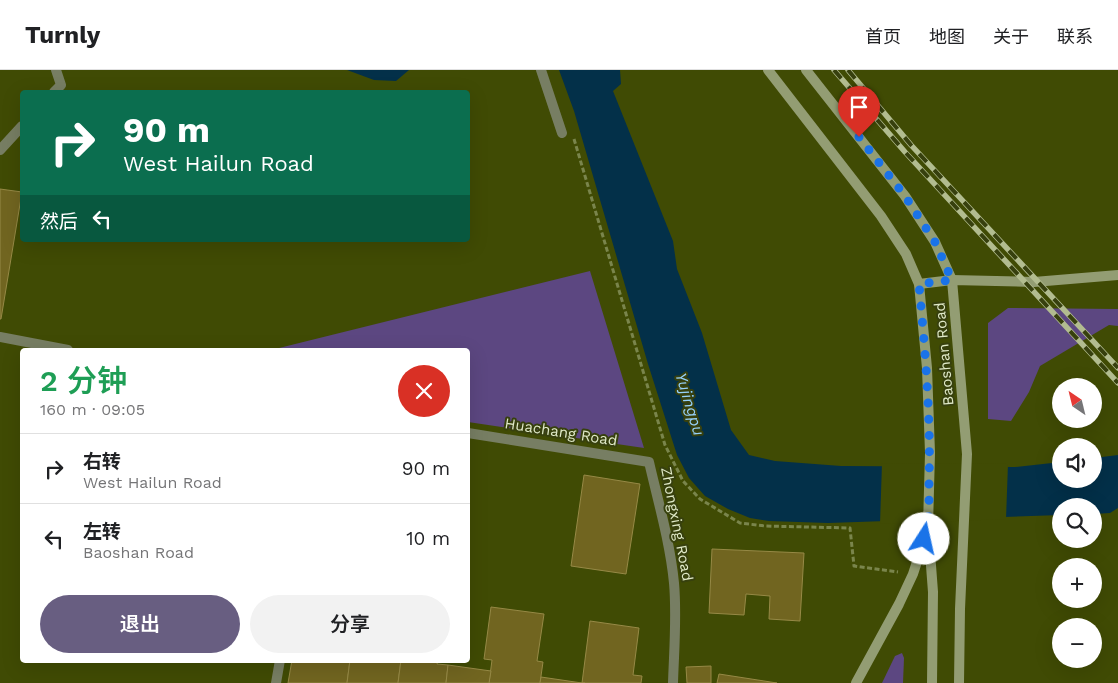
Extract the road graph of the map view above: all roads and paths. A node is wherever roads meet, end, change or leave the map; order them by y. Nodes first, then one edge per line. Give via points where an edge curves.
1 (56, 70) edge
2 (541, 70) edge
3 (768, 70) edge
4 (806, 70) edge
5 (56, 90) edge
6 (20, 128) edge
7 (562, 133) dead end
8 (573, 136) dead end
9 (0, 150) edge
10 (1118, 275) edge
11 (952, 280) junction
12 (919, 284) junction
13 (0, 337) edge
14 (58, 348) edge
15 (470, 433) edge
16 (649, 462) joint
17 (928, 526) junction
18 (913, 574) junction
19 (279, 663) edge
20 (276, 683) edge
21 (673, 683) edge
22 (856, 683) edge
23 (932, 683) edge
24 (959, 683) edge

1 - 5 street via 61,85
2 - 7 street
3 - 12 main road, Baoshan Road via 882,216 906,254
4 - 11 main road, Baoshan Road via 905,196 935,242
6 - 9 street
8 - 18 path via 665,445 683,481 700,499 740,523 850,528 854,566
10 - 11 main road via 1034,282
11 - 12 main road
11 - 24 main road, Baoshan Road via 967,454
12 - 17 main road, Baoshan Road via 927,368
13 - 14 street
15 - 16 street, Huachang Road
16 - 21 street, Zhongxing Road via 674,582
17 - 18 main road
17 - 23 main road, Baoshan Road via 933,592
18 - 22 main road
19 - 20 street

